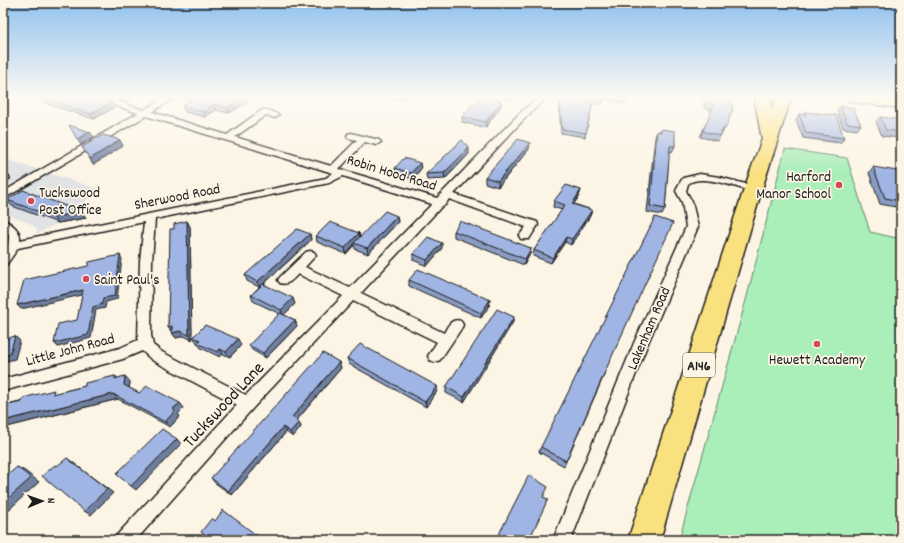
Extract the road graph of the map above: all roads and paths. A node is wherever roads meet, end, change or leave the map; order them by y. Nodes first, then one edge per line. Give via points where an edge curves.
1 (126, 123) edge
2 (179, 123) edge
3 (249, 123) edge
4 (515, 123) edge
5 (767, 123) edge
6 (776, 123) edge
7 (351, 136) dead end
8 (228, 138) junction
9 (363, 139) junction
10 (770, 141) junction
11 (376, 142) dead end
12 (338, 171) junction
13 (753, 189) junction
14 (3, 196) edge
15 (445, 199) junction
16 (540, 215) dead end
17 (150, 216) junction
18 (3, 224) edge
19 (533, 225) junction
20 (524, 236) dead end
21 (14, 245) junction
22 (310, 255) dead end
23 (3, 261) edge
24 (297, 268) junction
25 (284, 280) dead end
26 (353, 296) junction
27 (456, 325) dead end
28 (446, 340) junction
29 (145, 343) junction
30 (435, 356) dead end
31 (3, 385) edge
32 (248, 403) junction
33 (124, 540) edge
34 (562, 540) edge
35 (644, 540) edge

1 - 14 street
2 - 8 street, Robin Hood Road
3 - 8 street
4 - 15 street, Tuckswood Lane
5 - 10 highway, A146
6 - 10 highway, A146
7 - 9 street, Robin Hood Road
8 - 12 street, Robin Hood Road
9 - 11 street, Robin Hood Road
9 - 12 street, Robin Hood Road
10 - 13 highway, A146
12 - 15 street, Robin Hood Road
12 - 17 street, Sherwood Road via 329,180
13 - 34 street, Lakenham Road via 726,181 698,178 688,180 682,185 681,191 687,202 692,227 641,343
13 - 35 highway, A146
15 - 19 street
15 - 26 street, Tuckswood Lane
16 - 19 street
17 - 21 street, Sherwood Road
17 - 29 street
18 - 21 street via 15,234
19 - 20 street
21 - 23 street
22 - 24 street
24 - 25 street
24 - 26 street
26 - 28 street
26 - 32 street, Tuckswood Lane
27 - 28 street
28 - 30 street
29 - 31 street, Little John Road via 123,353
29 - 32 street via 156,356
32 - 33 street, Tuckswood Lane

